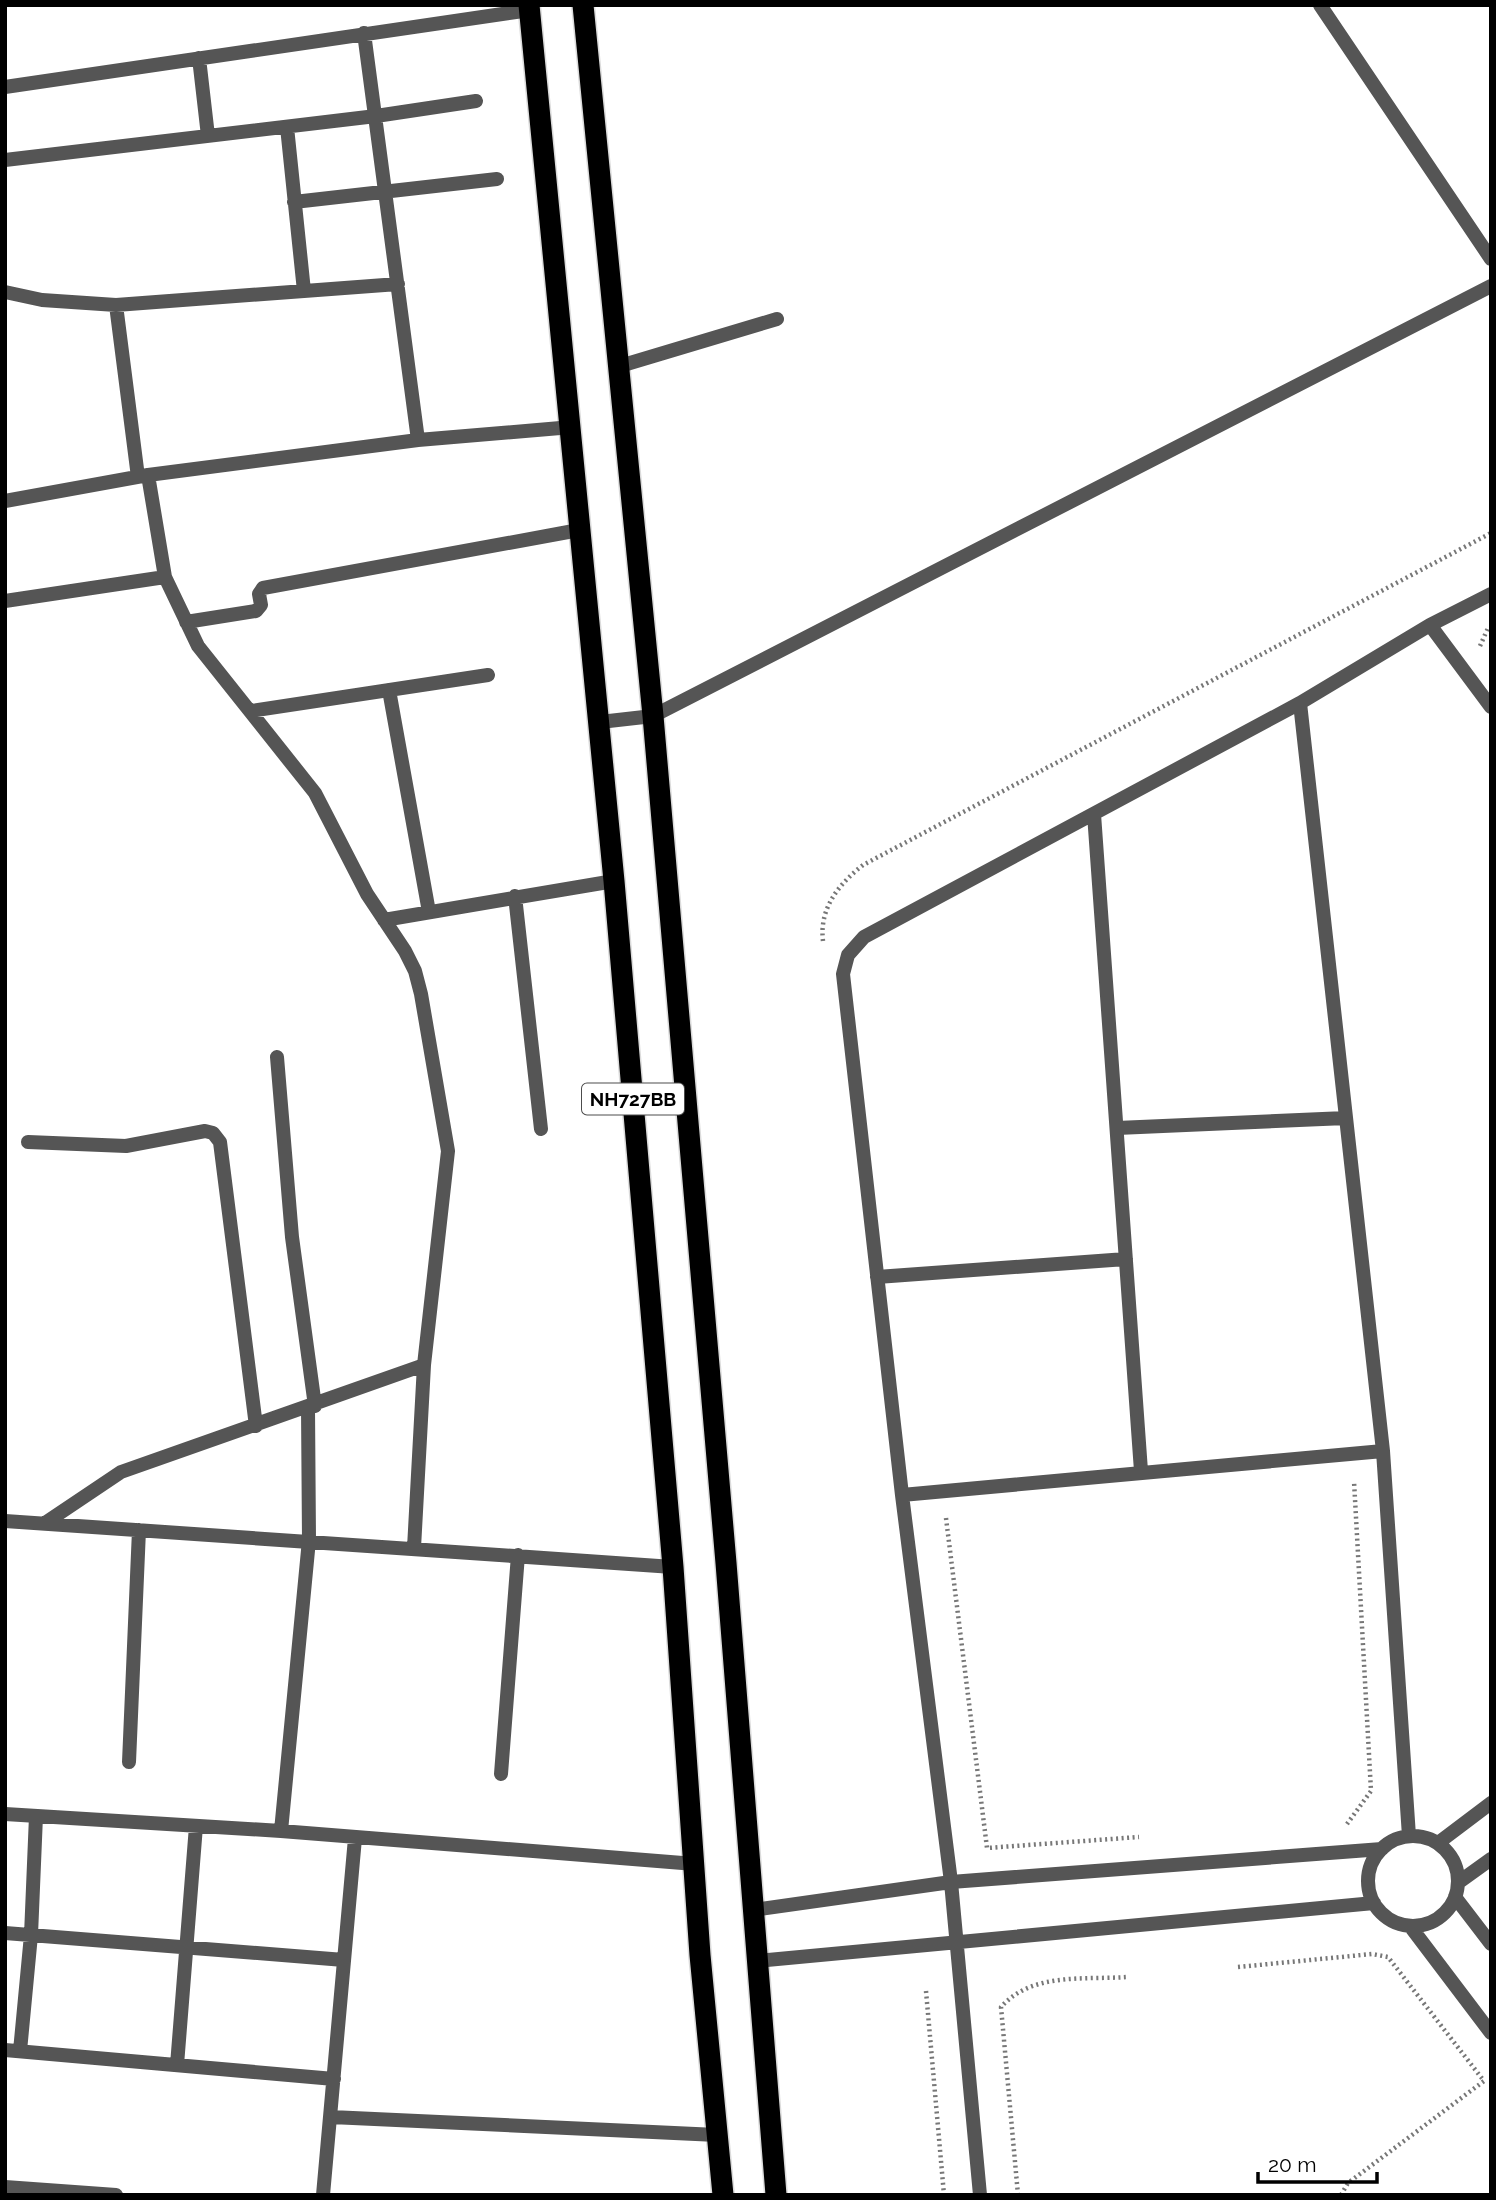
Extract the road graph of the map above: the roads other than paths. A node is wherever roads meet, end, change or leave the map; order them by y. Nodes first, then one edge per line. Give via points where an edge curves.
1 (583, 5) edge
2 (1320, 5) edge
3 (529, 8) edge
4 (365, 33) junction
5 (199, 58) junction
6 (5, 87) edge
7 (475, 101) dead end
8 (376, 116) junction
9 (287, 127) junction
10 (208, 136) junction
11 (5, 160) edge
12 (497, 179) dead end
13 (386, 194) junction
14 (294, 202) junction
15 (1491, 260) edge
16 (398, 284) junction
17 (1491, 286) edge
18 (304, 291) junction
19 (5, 292) edge
20 (116, 306) junction
21 (777, 319) dead end
22 (620, 366) junction
23 (572, 427) junction
24 (418, 440) junction
25 (143, 476) junction
26 (5, 501) edge
27 (579, 530) junction
28 (165, 577) junction
29 (1491, 594) edge
30 (5, 601) edge
31 (186, 622) junction
32 (1430, 625) junction
33 (488, 675) dead end
34 (388, 690) junction
35 (1300, 703) junction
36 (1491, 708) edge
37 (251, 711) junction
38 (653, 716) junction
39 (600, 722) junction
40 (1094, 814) junction
41 (614, 881) junction
42 (514, 896) junction
43 (429, 912) junction
44 (384, 920) junction
45 (277, 1057) dead end
46 (1346, 1118) junction
47 (1117, 1128) junction
48 (541, 1129) dead end
49 (28, 1142) dead end
50 (1126, 1259) junction
51 (877, 1277) junction
52 (424, 1366) junction
53 (311, 1407) junction
54 (256, 1426) junction
55 (1383, 1451) junction
56 (1141, 1471) junction
57 (902, 1495) junction
58 (5, 1521) edge
59 (45, 1523) junction
60 (139, 1530) junction
61 (309, 1540) junction
62 (414, 1548) junction
63 (518, 1555) junction
64 (673, 1567) junction
65 (128, 1762) dead end
66 (501, 1774) dead end
67 (1491, 1803) edge
68 (5, 1814) edge
69 (36, 1816) junction
70 (196, 1826) junction
71 (281, 1831) junction
72 (1409, 1836) junction
73 (355, 1838) junction
74 (1438, 1843) junction
75 (1382, 1849) junction
76 (1491, 1859) edge
77 (695, 1864) junction
78 (951, 1882) junction
79 (1459, 1882) junction
80 (1455, 1897) junction
81 (1374, 1903) junction
82 (753, 1910) junction
83 (1410, 1926) junction
84 (5, 1933) edge
85 (31, 1935) junction
86 (957, 1944) junction
87 (1491, 1944) edge
88 (187, 1947) junction
89 (344, 1960) junction
90 (757, 1961) junction
91 (1491, 2032) edge
92 (13, 2050) edge
93 (177, 2065) junction
94 (334, 2079) junction
95 (331, 2117) junction
96 (717, 2136) junction
97 (5, 2187) edge
98 (29, 2192) edge
99 (116, 2195) edge
100 (324, 2195) edge
101 (723, 2195) edge
102 (776, 2195) edge
103 (980, 2195) edge

1 - 22 highway, NH727BB
2 - 15 street
3 - 4 street
3 - 23 highway, NH727BB
4 - 5 street
4 - 8 street
5 - 6 street
5 - 10 street
7 - 8 street
8 - 9 street
8 - 13 street
9 - 10 street
9 - 14 street
10 - 11 street
12 - 13 street
13 - 14 street
13 - 16 street
14 - 18 street
16 - 18 street
16 - 24 street
17 - 38 street
18 - 20 street
19 - 20 street
20 - 25 street
21 - 22 street
22 - 38 highway, NH727BB
23 - 24 street
23 - 27 highway, NH727BB
24 - 25 street
25 - 26 street
25 - 28 street
27 - 31 street via 263,588 256,611
27 - 39 highway, NH727BB
28 - 30 street
28 - 31 street
29 - 32 street
31 - 37 street via 198,646
32 - 35 street
32 - 36 street
33 - 34 street
34 - 37 street
34 - 43 street
35 - 40 street
35 - 46 street
37 - 44 street via 315,793
38 - 39 street
38 - 82 highway, NH727BB
39 - 41 highway, NH727BB
40 - 47 street
40 - 51 street via 864,937 848,955 843,974
41 - 42 street
41 - 64 highway, NH727BB
42 - 43 street
42 - 48 street
43 - 44 street
44 - 52 street via 415,971 448,1151
45 - 53 street
46 - 47 street
46 - 55 street
47 - 50 street
49 - 54 street via 126,1146 205,1130 214,1133 220,1142
50 - 51 street
50 - 56 street
51 - 57 street
52 - 53 street
52 - 62 street
53 - 54 street
53 - 61 street
54 - 59 street via 121,1472
55 - 56 street
55 - 72 street
56 - 57 street
57 - 78 street
58 - 59 street
59 - 60 street
60 - 61 street
60 - 65 street
61 - 62 street
61 - 71 street
62 - 63 street
63 - 64 street
63 - 66 street
64 - 77 highway, NH727BB
67 - 74 street
68 - 69 street
69 - 70 street
69 - 85 street
70 - 71 street
70 - 88 street
71 - 73 street
72 - 74 street
72 - 75 street
73 - 77 street
73 - 89 street
74 - 79 street via 1452,1860
75 - 78 street
75 - 81 street via 1368,1875
76 - 79 street
77 - 96 highway, NH727BB
78 - 82 street
78 - 86 street
79 - 80 street
80 - 83 street via 1438,1920
80 - 87 street
81 - 83 street via 1395,1923
81 - 86 street
82 - 90 highway, NH727BB
83 - 91 street
84 - 85 street
85 - 88 street
85 - 92 street
86 - 90 street
86 - 103 street
88 - 89 street
88 - 93 street
89 - 94 street
90 - 102 highway, NH727BB
92 - 93 street
93 - 94 street
94 - 95 street
95 - 96 street
95 - 100 street
96 - 101 highway, NH727BB
97 - 98 street
98 - 99 street

